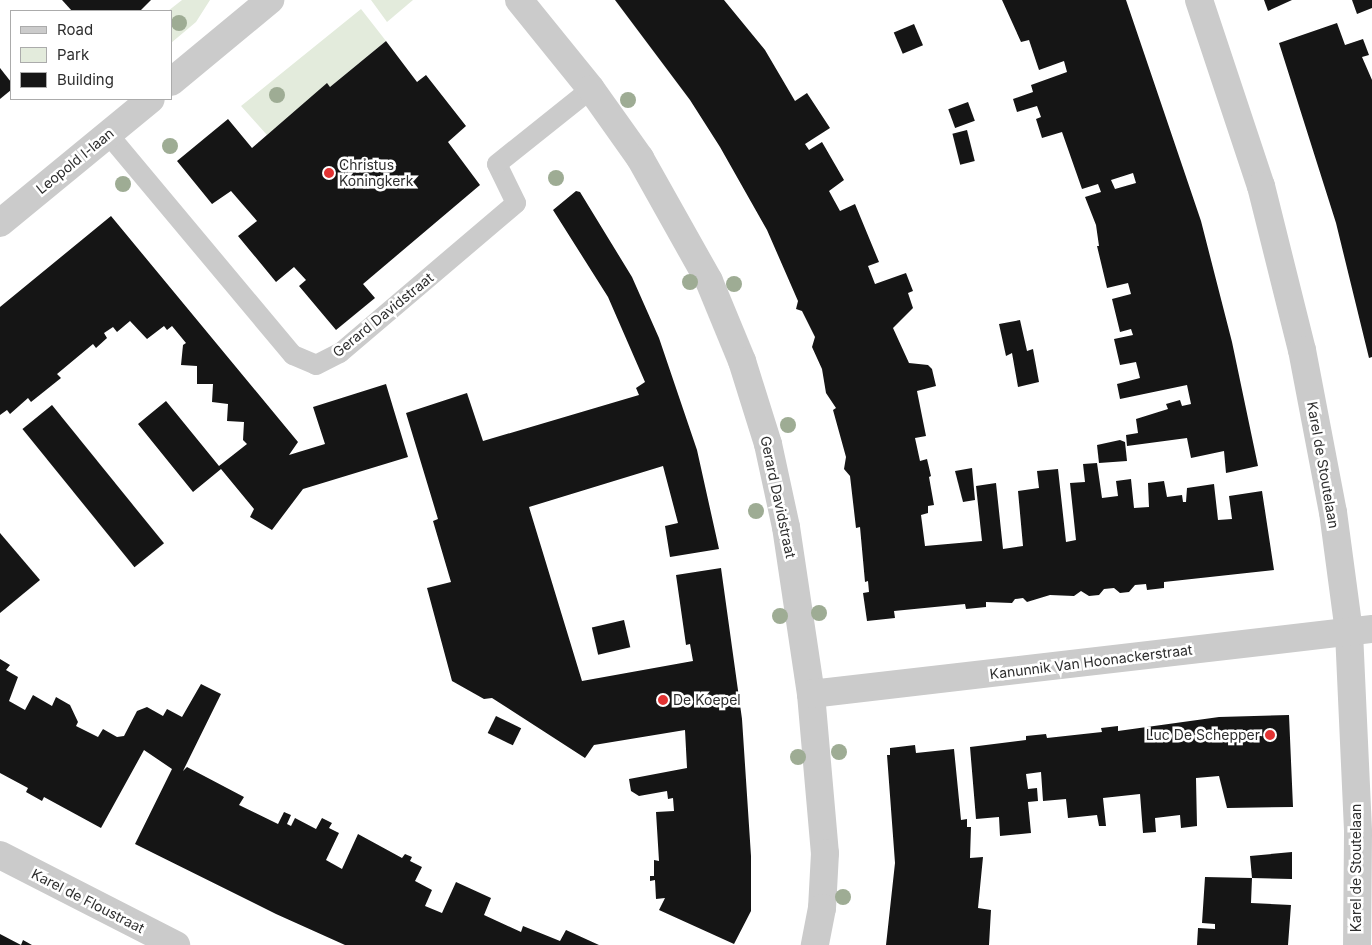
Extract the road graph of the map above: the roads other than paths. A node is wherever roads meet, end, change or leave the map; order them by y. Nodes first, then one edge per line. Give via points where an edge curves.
1 (270, 0) edge
2 (519, 0) edge
3 (1199, 0) edge
4 (172, 81) edge
5 (591, 89) junction
6 (150, 100) edge
7 (108, 134) junction
8 (0, 223) edge
9 (1361, 631) edge
10 (811, 694) junction
11 (0, 855) edge
12 (176, 945) edge
13 (814, 945) edge
14 (1356, 945) edge

1 - 4 street
2 - 5 street, Gerard Davidstraat
3 - 9 street, Karel de Stoutelaan via 1261,186 1302,350 1333,512
5 - 7 lane, Gerard Davidstraat via 497,164 516,203 340,353 316,365 293,355
5 - 10 street, Gerard Davidstraat via 640,158 679,224 709,281 742,361 768,444 786,527
6 - 7 street, Leopold I-laan
7 - 8 street, Leopold I-laan
9 - 10 street, Kanunnik Van Hoonackerstraat
9 - 14 street, Karel de Stoutelaan
10 - 13 street, Gerard Davidstraat via 825,853 822,908
11 - 12 street, Karel de Floustraat

